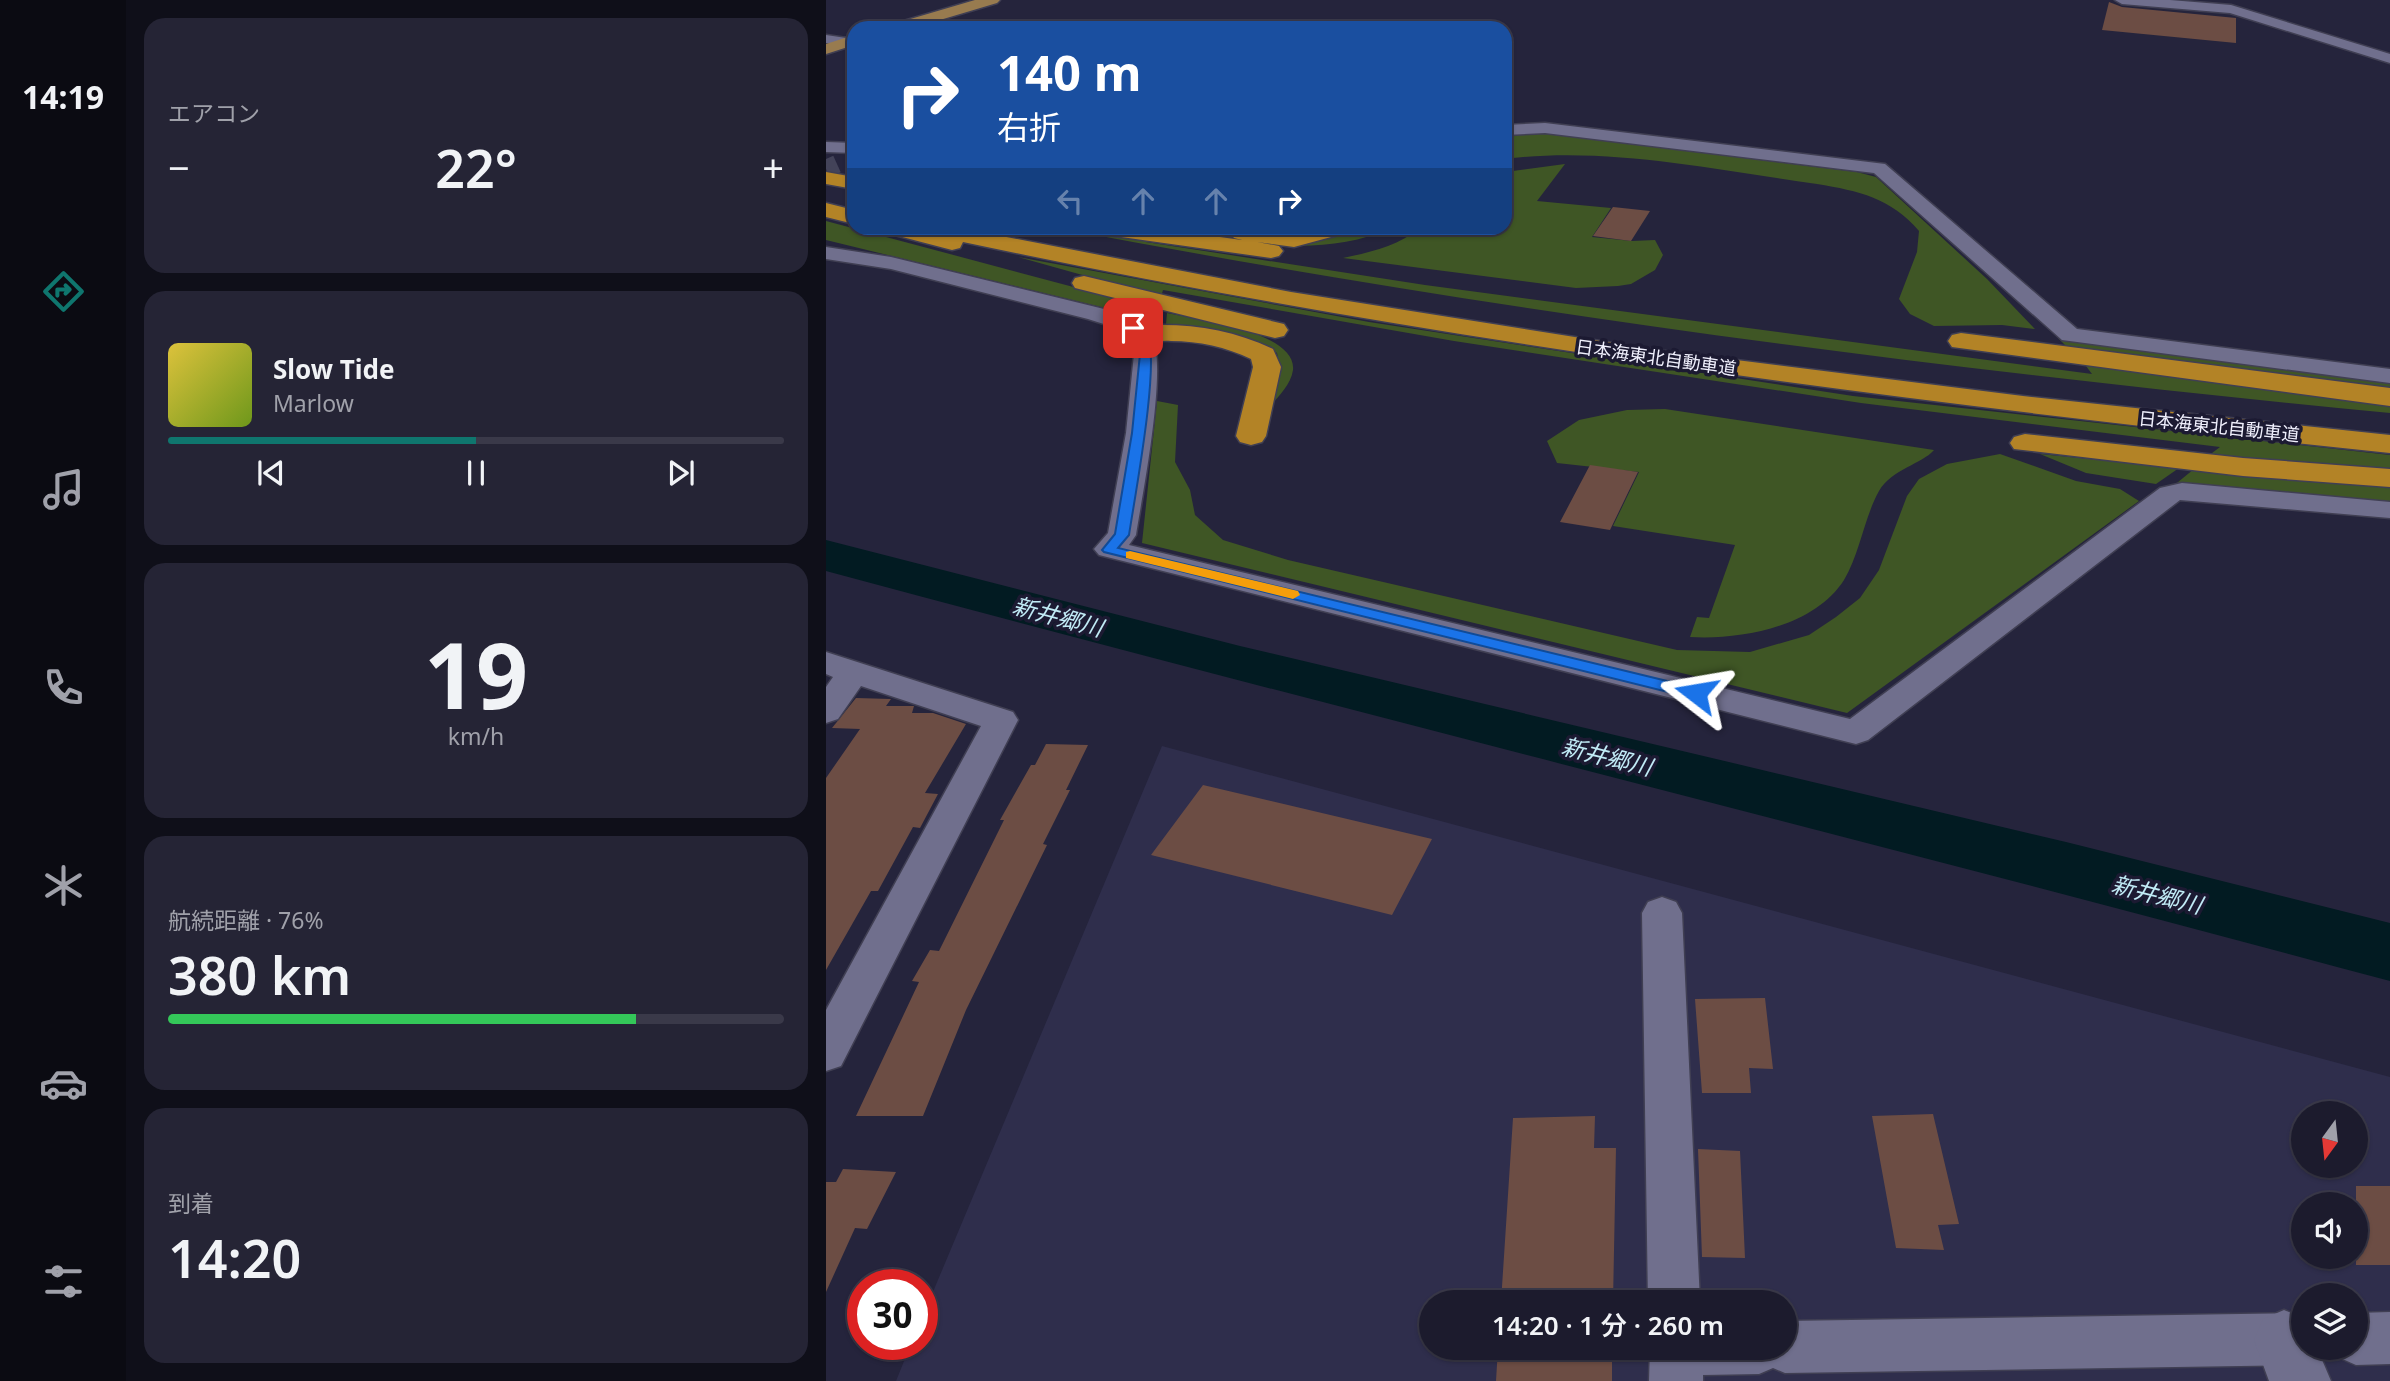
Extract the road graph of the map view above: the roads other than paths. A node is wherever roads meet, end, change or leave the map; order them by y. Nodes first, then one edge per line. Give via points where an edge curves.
1 (992, 0) edge
2 (2122, 0) edge
3 (920, 21) edge
4 (826, 39) edge
5 (847, 41) edge
6 (847, 42) edge
7 (826, 49) edge
8 (2390, 59) edge
9 (1512, 130) edge
10 (826, 147) tunnel mouth
11 (847, 148) edge
12 (847, 161) edge
13 (831, 171) edge
14 (847, 180) edge
15 (826, 187) tunnel mouth
16 (847, 192) edge
17 (826, 204) tunnel mouth
18 (847, 208) edge
19 (826, 210) edge
20 (847, 215) edge
21 (919, 235) edge
22 (964, 235) edge
23 (1048, 235) edge
24 (1157, 235) edge
25 (1253, 235) edge
26 (1315, 235) edge
27 (1271, 251) dead end
28 (826, 253) edge
29 (1275, 330) dead end
30 (1142, 335) junction
31 (1961, 341) dead end
32 (2390, 376) edge
33 (2390, 397) edge
34 (2390, 423) edge
35 (1251, 436) dead end
36 (2025, 443) dead end
37 (2390, 444) edge
38 (2390, 478) edge
39 (2390, 510) edge
40 (840, 667) edge
41 (826, 711) edge
42 (1662, 914) dead end
43 (826, 1052) edge
44 (1673, 1290) edge
45 (2390, 1338) edge
46 (2368, 1339) edge
47 (1797, 1347) edge
48 (2291, 1353) edge

1 - 3 main road
2 - 8 street via 2231,9
4 - 5 street
6 - 7 main road
9 - 32 street via 1545,128 1879,169 2070,335
10 - 11 street
12 - 13 street
13 - 14 highway
15 - 16 highway
17 - 18 highway
19 - 20 highway
21 - 29 highway via 1121,294
22 - 37 highway, 日本海東北自動車道 via 1519,338 1950,395
23 - 34 highway, 日本海東北自動車道 via 1323,287 1746,350
24 - 27 highway
25 - 26 highway via 1282,240
28 - 30 street via 891,263 1096,314
30 - 35 highway via 1176,332 1244,346 1263,355 1267,367
30 - 39 street via 1146,354 1139,433 1122,535 1109,550 1856,733 2170,494 2182,491
31 - 33 highway
36 - 38 highway
40 - 41 street
40 - 43 street via 1001,720
42 - 44 street
45 - 46 street
47 - 48 street

